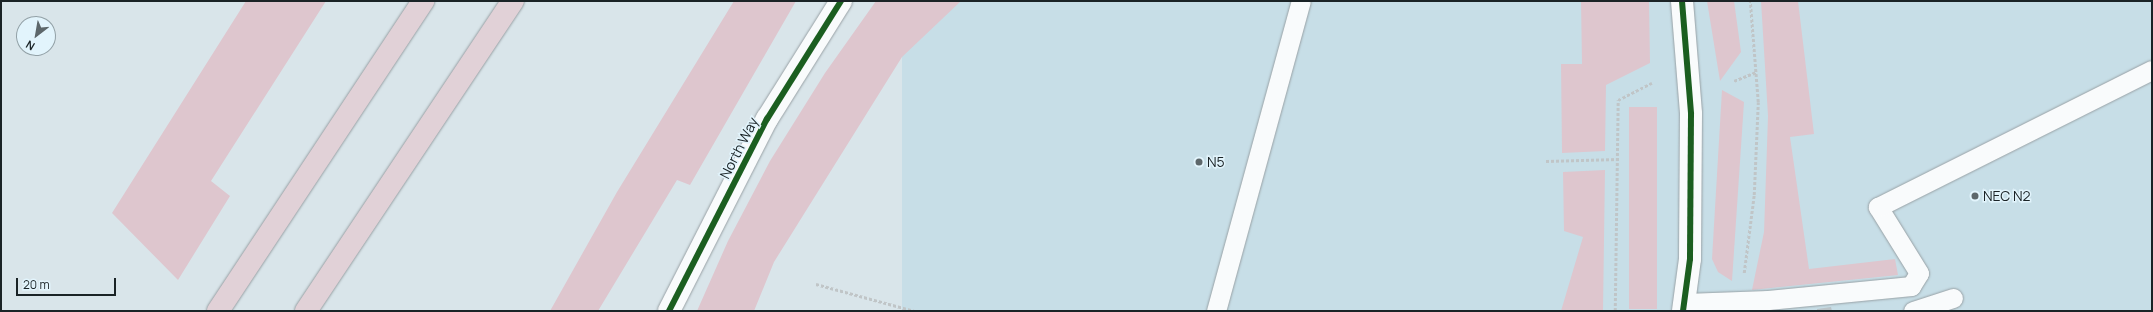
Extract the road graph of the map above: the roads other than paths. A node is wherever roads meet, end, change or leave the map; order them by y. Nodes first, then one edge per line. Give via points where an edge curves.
1 (423, 1) edge
2 (513, 1) edge
3 (841, 1) edge
4 (1301, 1) edge
5 (1682, 1) edge
6 (2152, 70) edge
7 (1953, 298) dead end
8 (1684, 307) edge
9 (218, 311) edge
10 (306, 311) edge
11 (668, 311) edge
12 (1216, 311) edge
13 (1913, 311) edge

1 - 9 highway
2 - 10 highway
3 - 11 street, North Way via 767,119
4 - 12 lane
5 - 8 street via 1691,114 1690,259
6 - 8 lane via 1878,207 1919,273 1911,286
7 - 13 lane

